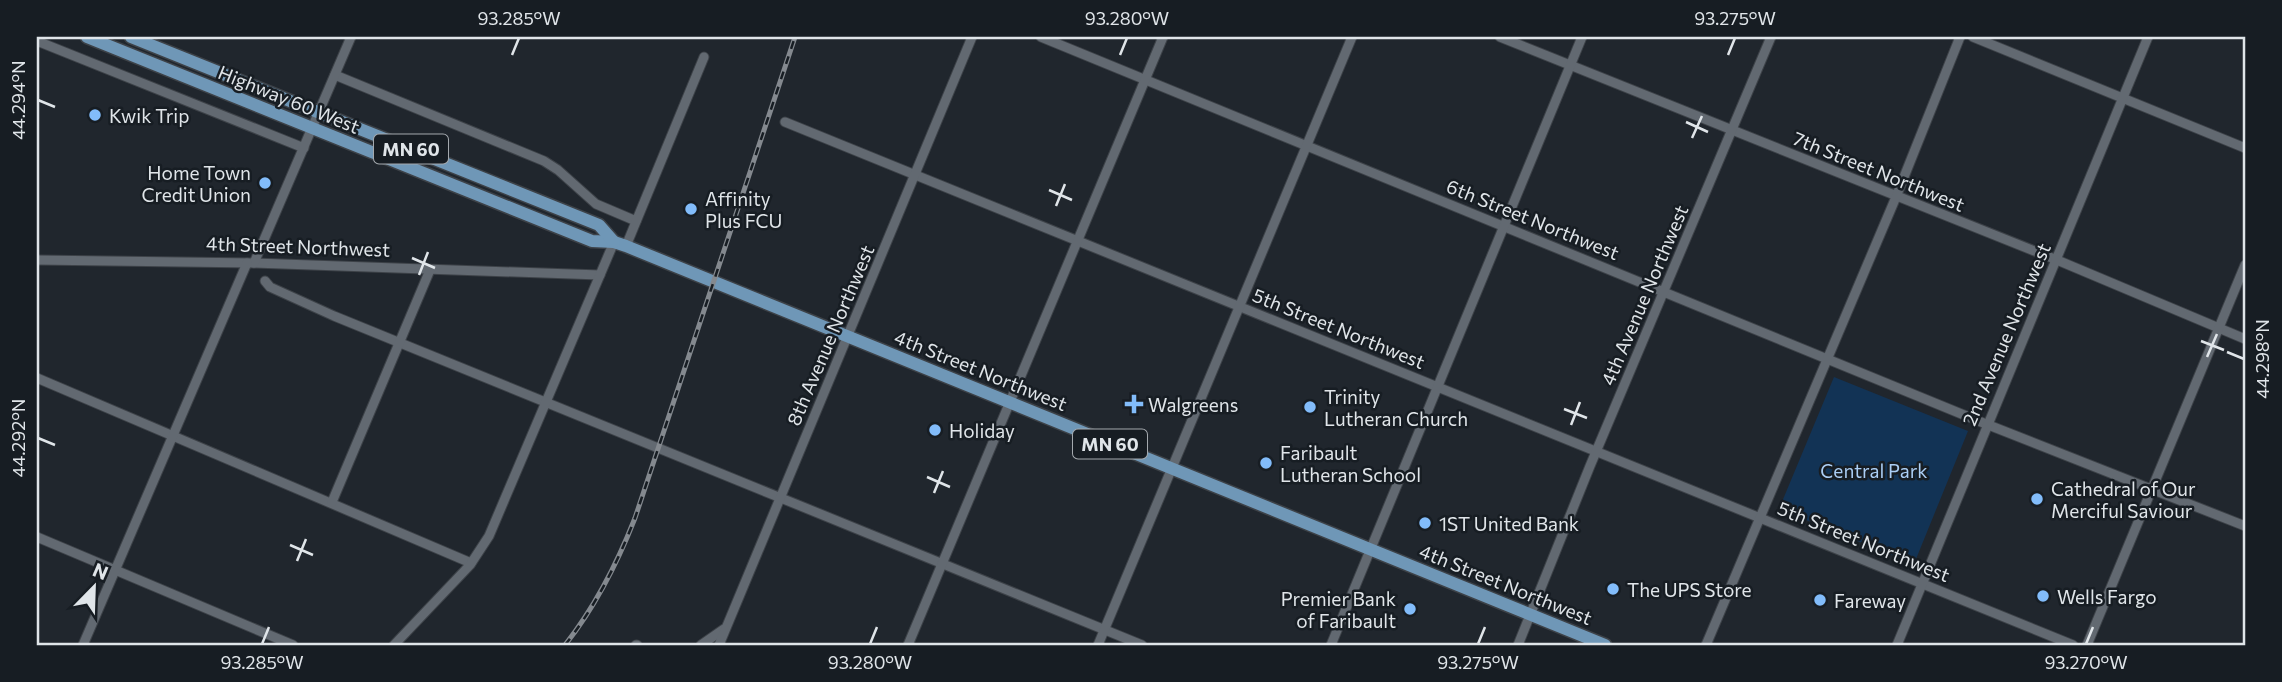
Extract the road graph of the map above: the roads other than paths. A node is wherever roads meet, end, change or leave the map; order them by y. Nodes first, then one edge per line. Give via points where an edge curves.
1 (87, 37) edge
2 (131, 37) edge
3 (351, 37) edge
4 (972, 37) edge
5 (1041, 37) edge
6 (1163, 37) edge
7 (1352, 37) edge
8 (1500, 37) edge
9 (1582, 37) edge
10 (1771, 37) edge
11 (1960, 37) edge
12 (1973, 37) edge
13 (2148, 37) edge
14 (37, 41) edge
15 (51, 41) edge
16 (704, 57) dead end
17 (1570, 65) junction
18 (335, 75) junction
19 (1146, 80) junction
20 (2123, 97) junction
21 (319, 113) junction
22 (785, 122) dead end
23 (313, 130) junction
24 (1733, 130) junction
25 (1307, 145) junction
26 (304, 148) junction
27 (2245, 148) edge
28 (915, 175) junction
29 (1896, 197) junction
30 (636, 221) junction
31 (1503, 226) junction
32 (1077, 241) junction
33 (620, 244) junction
34 (37, 260) edge
35 (2057, 260) junction
36 (251, 263) junction
37 (2245, 265) edge
38 (430, 270) junction
39 (600, 275) junction
40 (265, 281) dead end
41 (1664, 291) junction
42 (1240, 306) junction
43 (2219, 328) junction
44 (848, 337) junction
45 (2245, 338) edge
46 (400, 342) junction
47 (1826, 357) junction
48 (37, 378) edge
49 (1437, 388) junction
50 (1009, 402) junction
51 (545, 403) junction
52 (1986, 424) junction
53 (171, 435) junction
54 (1597, 451) junction
55 (1171, 469) junction
56 (2152, 489) junction
57 (781, 498) junction
58 (332, 502) junction
59 (1760, 518) junction
60 (2245, 526) edge
61 (37, 537) edge
62 (1370, 550) junction
63 (471, 563) junction
64 (942, 564) junction
65 (114, 569) junction
66 (1922, 583) junction
67 (1530, 615) junction
68 (727, 625) junction
69 (1104, 630) junction
70 (83, 645) edge
71 (293, 645) edge
72 (394, 645) edge
73 (701, 645) edge
74 (719, 645) edge
75 (908, 645) edge
76 (1098, 645) edge
77 (1142, 645) edge
78 (1331, 645) edge
79 (1518, 645) edge
80 (1605, 645) edge
81 (1706, 645) edge
82 (1897, 645) edge
83 (2073, 645) edge
84 (2087, 645) edge

1 - 23 main road, Highway 60 West / MN 60
2 - 21 main road, Highway 60 West / MN 60
3 - 18 street
4 - 28 street, 8th Avenue Northwest
5 - 19 street, 6th Street Northwest
6 - 19 street
7 - 25 street
8 - 17 street, 7th Street Northwest
9 - 17 street
10 - 24 street, 4th Avenue Northwest
11 - 29 street
12 - 20 street
13 - 20 street, 2nd Avenue Northwest
14 - 15 street
15 - 26 street
16 - 30 street
17 - 24 street, 7th Street Northwest
17 - 31 street
18 - 21 street
18 - 30 street via 544,161 596,204
19 - 25 street, 6th Street Northwest
19 - 32 street
20 - 27 street
20 - 35 street, 2nd Avenue Northwest
21 - 23 street
21 - 33 main road, Highway 60 West / MN 60 via 599,225
22 - 28 street, 5th Street Northwest
23 - 26 street
23 - 33 main road, Highway 60 West / MN 60 via 592,241
24 - 29 street, 7th Street Northwest
24 - 41 street, 4th Avenue Northwest
25 - 31 street, 6th Street Northwest
25 - 42 street
26 - 36 street
28 - 32 street, 5th Street Northwest
28 - 44 street, 8th Avenue Northwest
29 - 35 street, 7th Street Northwest
29 - 47 street
30 - 33 street
31 - 41 street, 6th Street Northwest
31 - 49 street
32 - 42 street, 5th Street Northwest
32 - 50 street
33 - 39 street
33 - 44 main road, 4th Street Northwest / MN 60
34 - 36 street, 4th Street Northwest
35 - 43 street, 7th Street Northwest
35 - 52 street, 2nd Avenue Northwest
36 - 38 street, 4th Street Northwest
36 - 53 street
37 - 43 street
38 - 39 street, 4th Street Northwest
38 - 46 street
39 - 51 street
40 - 46 street
41 - 47 street, 6th Street Northwest
41 - 54 street, 4th Avenue Northwest
42 - 49 street, 5th Street Northwest
42 - 55 street
43 - 45 street, 7th Street Northwest
43 - 56 street
44 - 50 main road, 4th Street Northwest / MN 60
44 - 57 street, 8th Avenue Northwest
46 - 51 street
46 - 58 street
47 - 52 street, 6th Street Northwest
47 - 59 street
48 - 53 street
49 - 54 street, 5th Street Northwest
49 - 62 street
50 - 55 main road, 4th Street Northwest / MN 60
50 - 64 street
51 - 57 street
51 - 63 street via 489,536
52 - 56 street, 6th Street Northwest
52 - 66 street, 2nd Avenue Northwest
53 - 58 street
53 - 65 street
54 - 59 street, 5th Street Northwest
54 - 67 street, 4th Avenue Northwest
55 - 62 main road, 4th Street Northwest / MN 60
55 - 69 street
56 - 60 street, 6th Street Northwest
56 - 84 street
57 - 64 street
57 - 68 street, 8th Avenue Northwest
58 - 63 street
59 - 66 street, 5th Street Northwest
59 - 81 street
61 - 65 street
62 - 67 main road, 4th Street Northwest / MN 60
62 - 78 street
63 - 72 street
64 - 69 street
64 - 75 street
65 - 70 street
65 - 71 street
66 - 82 street, 2nd Avenue Northwest
66 - 83 street, 5th Street Northwest
67 - 79 street, 4th Avenue Northwest
67 - 80 main road, 4th Street Northwest / MN 60
68 - 73 street
68 - 74 street, 8th Avenue Northwest
69 - 76 street
69 - 77 street

